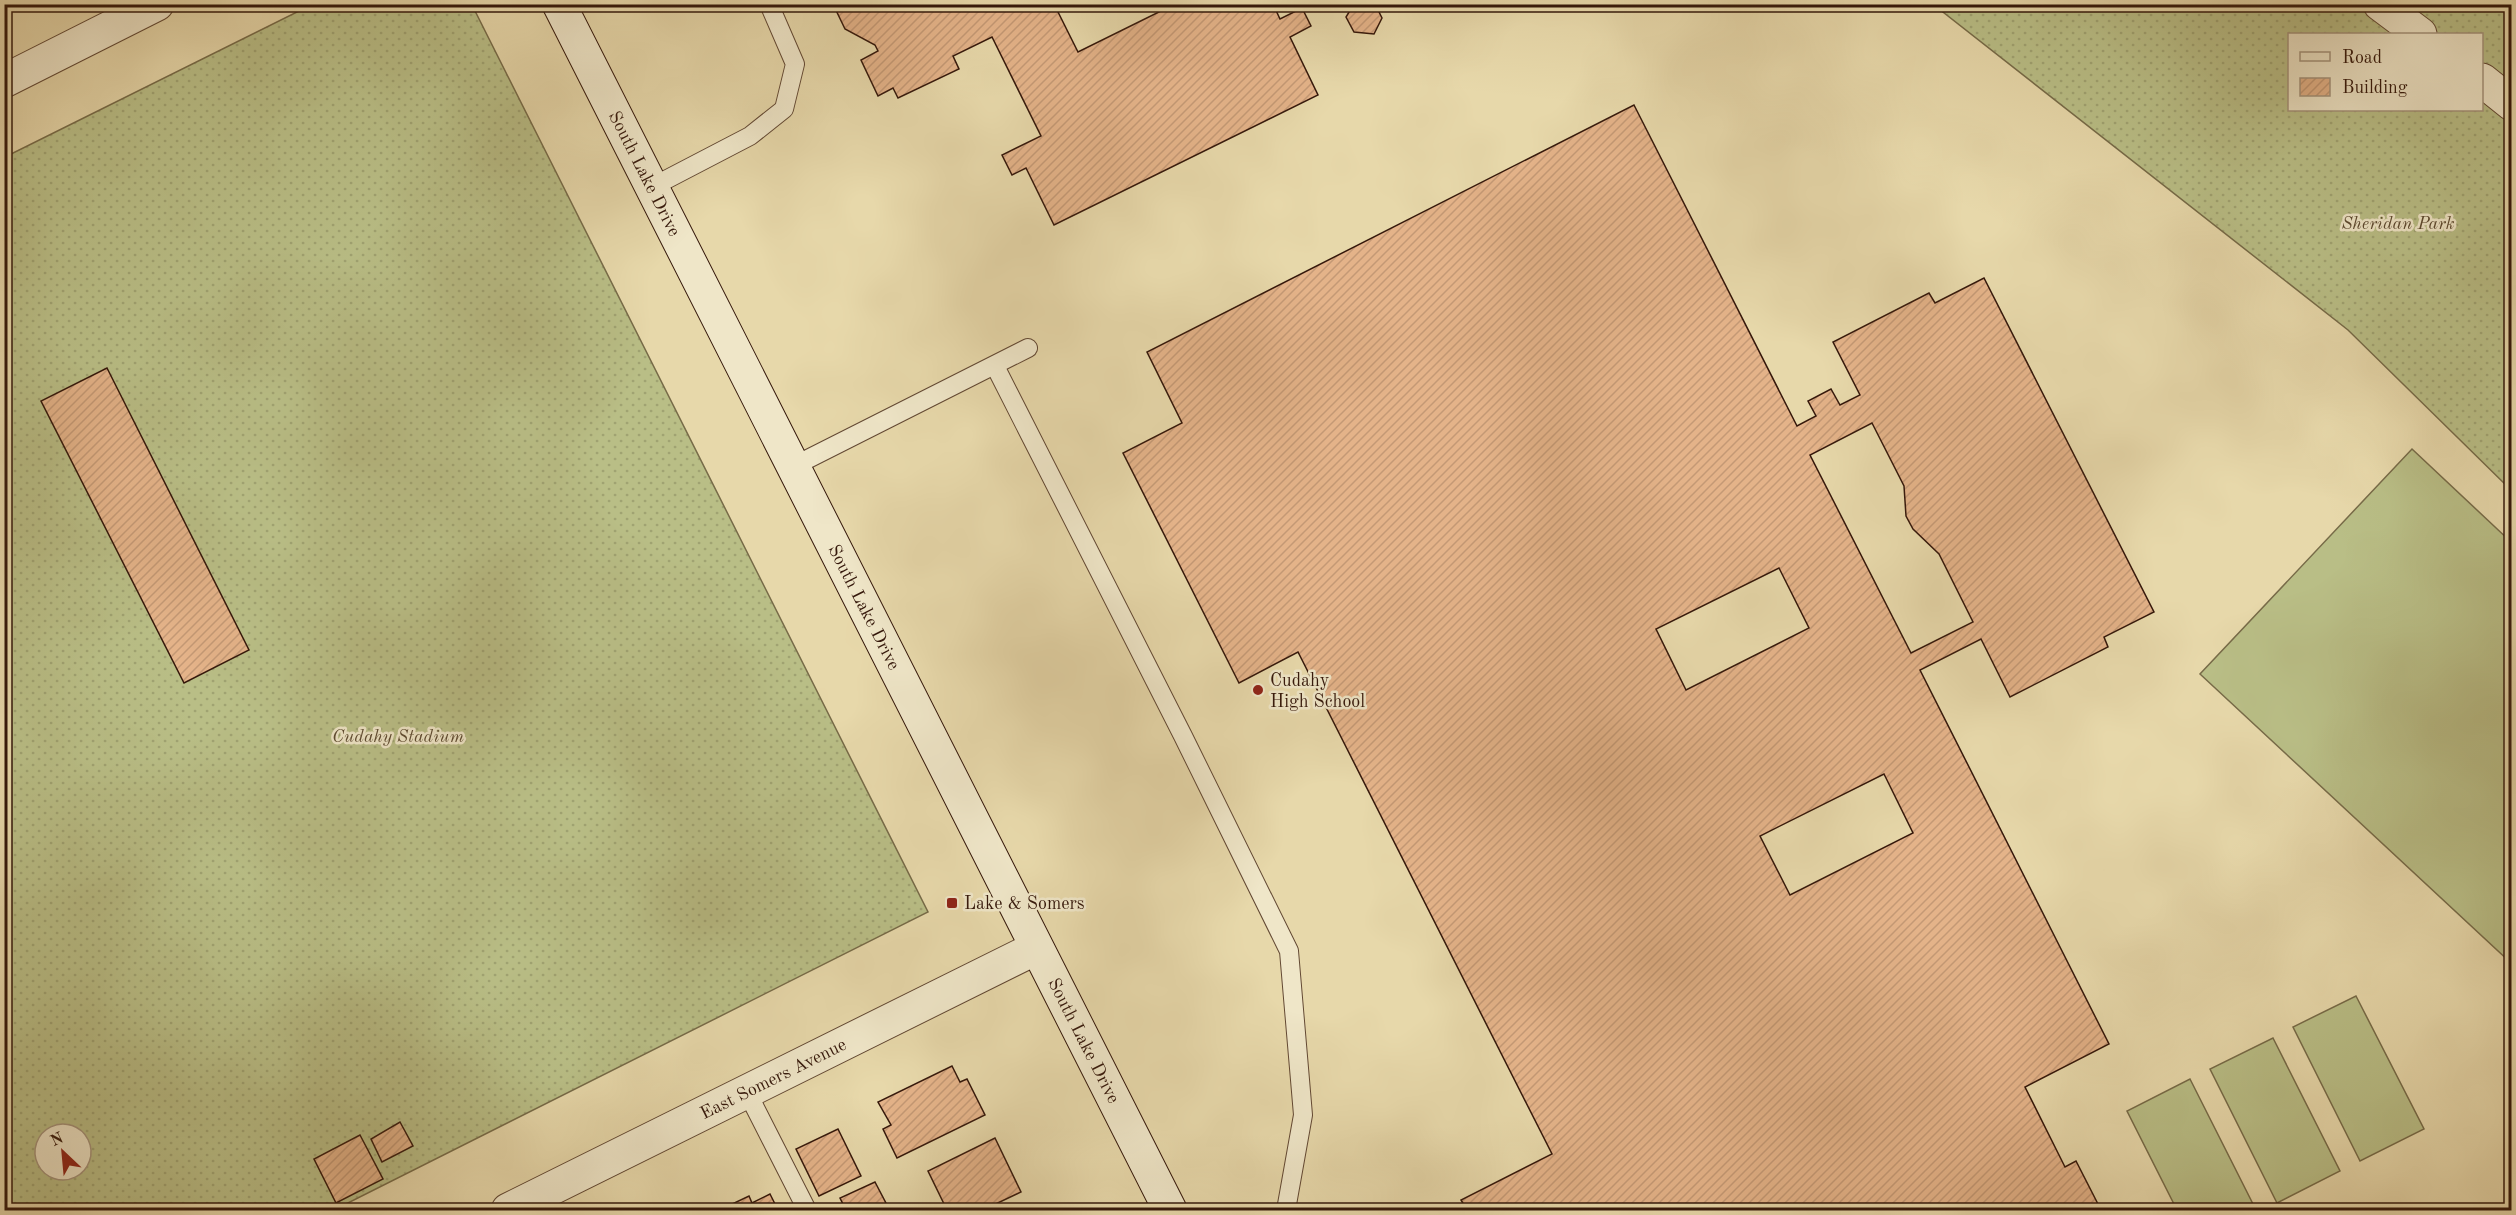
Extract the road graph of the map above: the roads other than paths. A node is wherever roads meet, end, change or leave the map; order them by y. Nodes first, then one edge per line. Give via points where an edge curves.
1 (157, 4) edge
2 (559, 4) edge
3 (769, 4) edge
4 (2380, 4) edge
5 (2419, 33) edge
6 (4, 81) edge
7 (2483, 82) edge
8 (2511, 104) edge
9 (652, 187) junction
10 (1028, 348) dead end
11 (994, 366) junction
12 (794, 466) junction
13 (1036, 948) junction
14 (747, 1092) junction
15 (508, 1210) edge
16 (807, 1210) edge
17 (1170, 1210) edge
18 (1286, 1210) edge

1 - 6 main road
2 - 9 main road, South Lake Drive
3 - 9 lane via 795,64 784,109 750,136
4 - 5 main road
7 - 8 main road
9 - 12 main road, South Lake Drive
10 - 11 lane
11 - 12 lane
11 - 18 lane via 1289,951 1303,1115
12 - 13 main road, South Lake Drive
13 - 14 main road, East Somers Avenue
13 - 17 main road, South Lake Drive
14 - 15 main road, East Somers Avenue
14 - 16 lane

